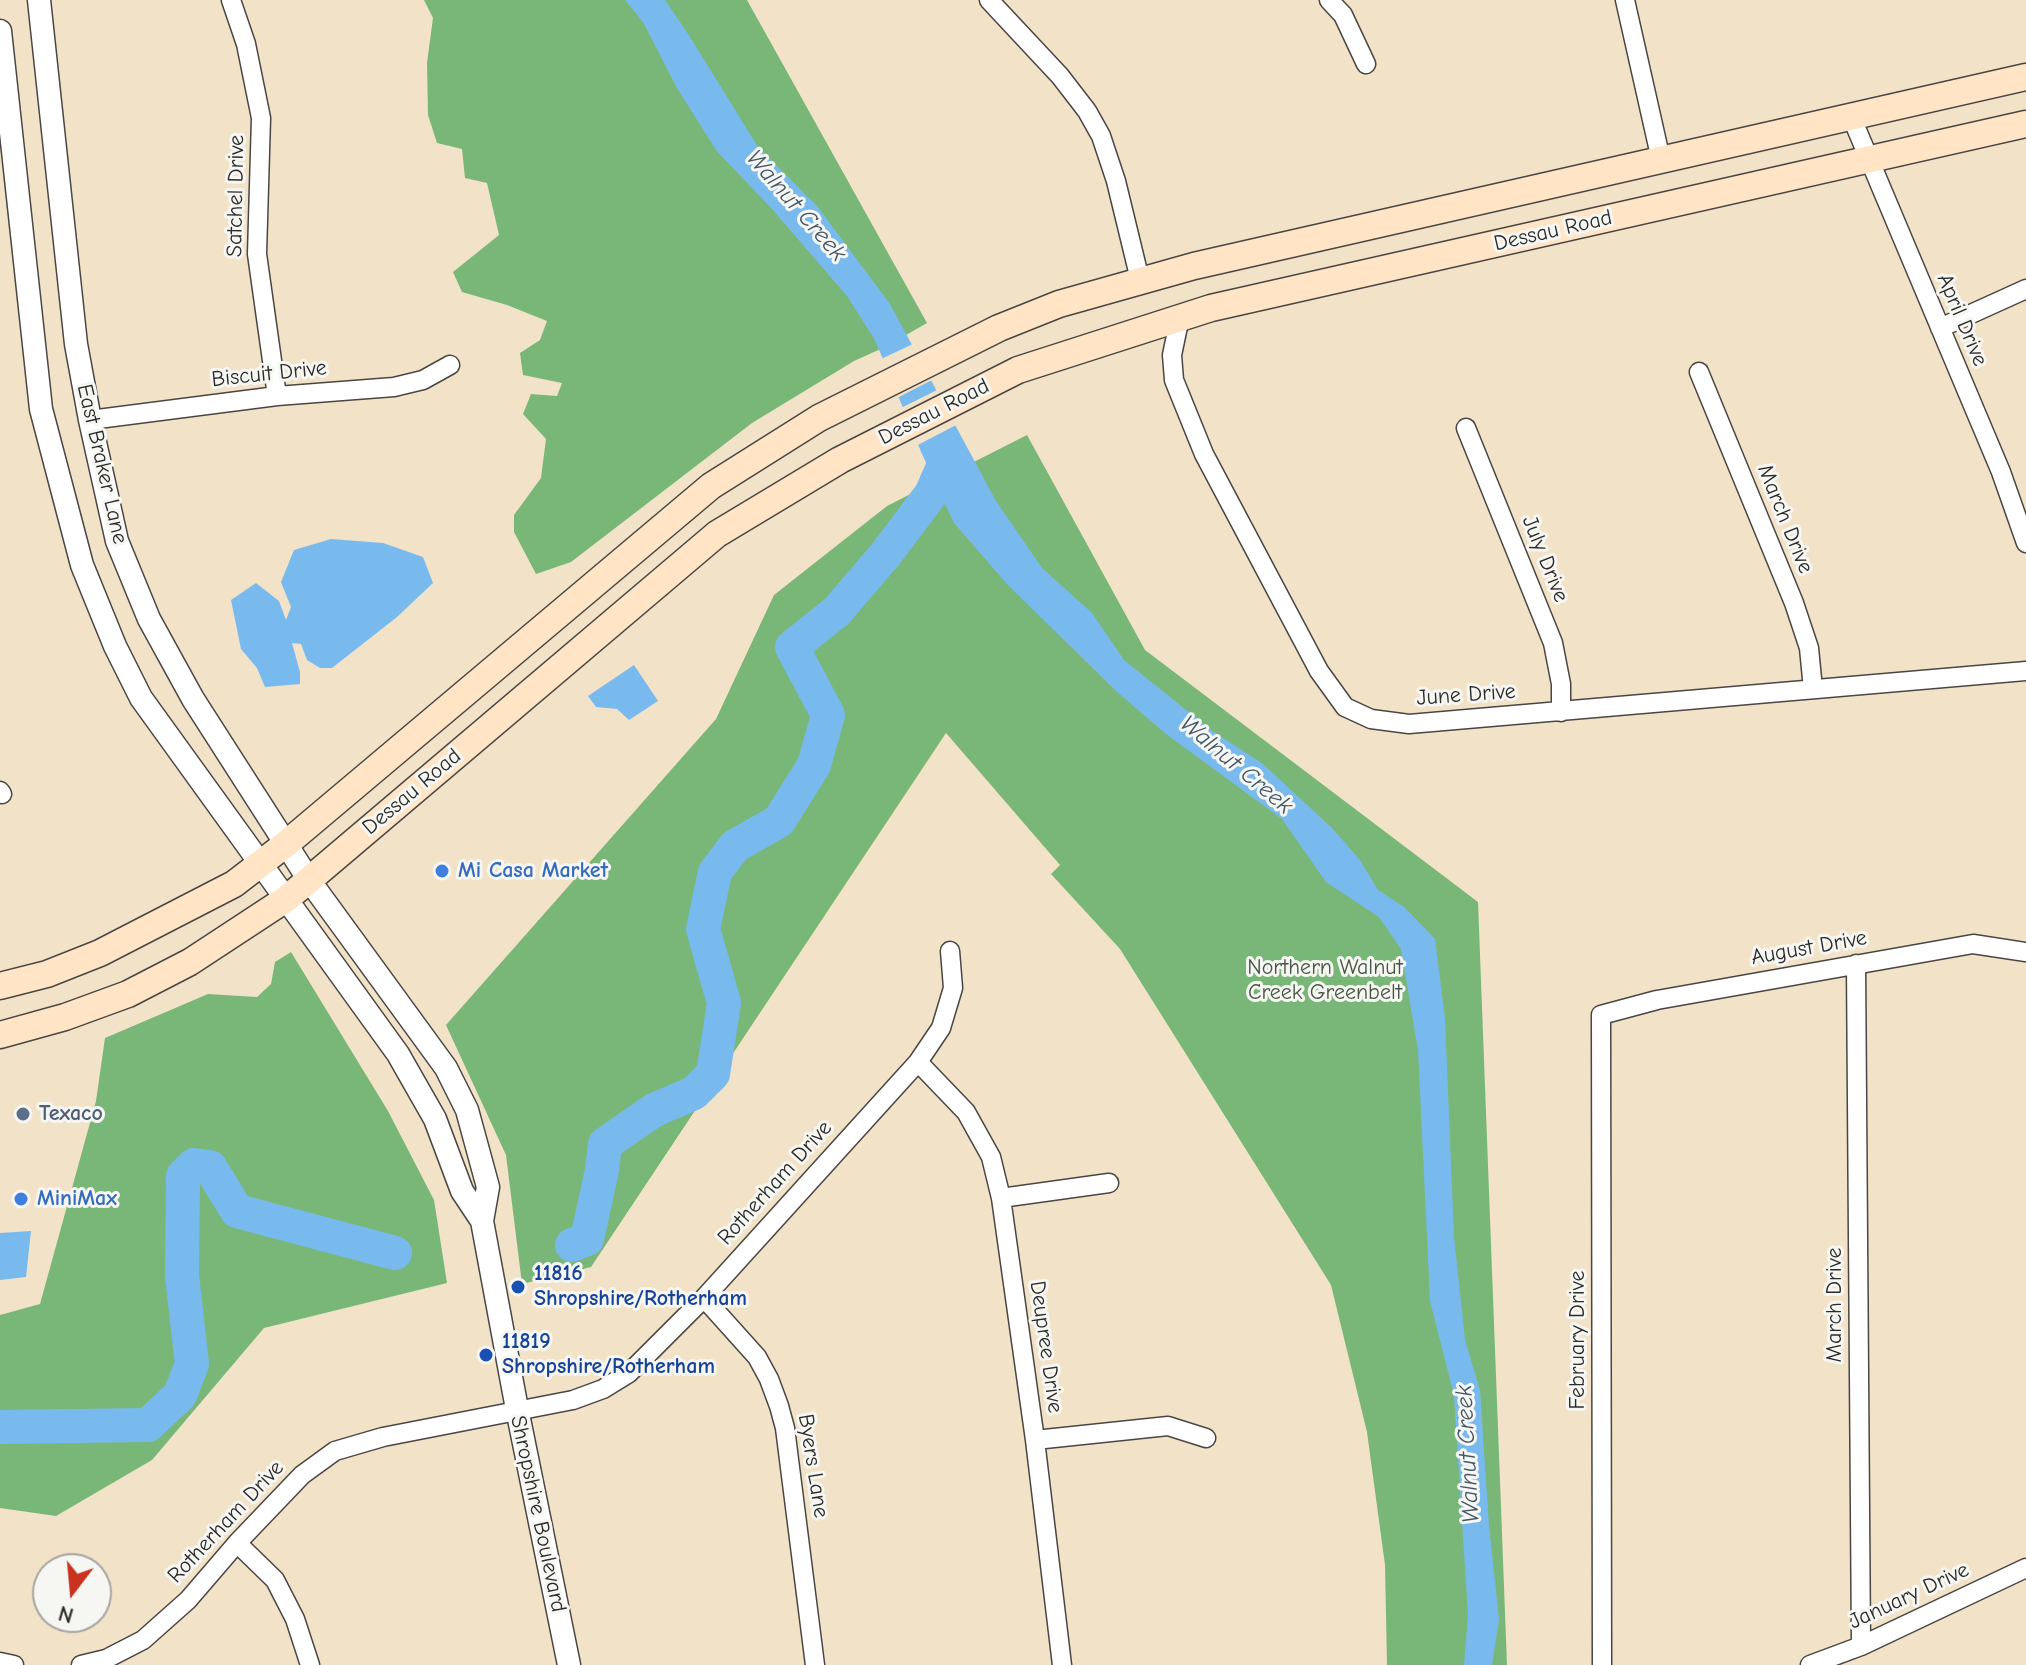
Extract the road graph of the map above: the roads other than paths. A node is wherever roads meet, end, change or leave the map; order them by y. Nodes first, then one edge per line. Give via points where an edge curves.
1 (39, 0) edge
2 (231, 0) edge
3 (989, 0) edge
4 (1329, 0) edge
5 (1625, 0) edge
6 (0, 31) edge
7 (1366, 64) dead end
8 (2026, 77) edge
9 (1851, 116) junction
10 (2026, 124) edge
11 (1661, 160) junction
12 (1868, 160) junction
13 (1140, 280) junction
14 (2026, 289) edge
15 (1180, 317) junction
16 (1940, 328) junction
17 (450, 365) dead end
18 (1699, 372) dead end
19 (277, 396) junction
20 (90, 420) junction
21 (1466, 428) dead end
22 (2026, 543) edge
23 (2026, 671) edge
24 (1813, 689) junction
25 (1561, 712) junction
26 (286, 844) junction
27 (260, 866) junction
28 (309, 880) junction
29 (286, 899) junction
30 (950, 951) dead end
31 (2026, 952) edge
32 (1856, 964) junction
33 (0, 986) edge
34 (1601, 1015) joint
35 (0, 1035) edge
36 (918, 1062) junction
37 (1109, 1183) dead end
38 (1001, 1198) junction
39 (482, 1221) junction
40 (704, 1298) junction
41 (517, 1409) junction
42 (1206, 1438) dead end
43 (1035, 1440) junction
44 (237, 1543) junction
45 (2026, 1568) edge
46 (1861, 1646) junction
47 (0, 1662) edge
48 (14, 1665) edge
49 (81, 1665) edge
50 (310, 1665) edge
51 (569, 1665) edge
52 (815, 1665) edge
53 (1062, 1665) edge
54 (1602, 1665) edge
55 (1810, 1665) edge

1 - 20 street, East Braker Lane via 76,344
2 - 19 street, Satchel Drive via 261,118 257,254
3 - 13 street via 1060,76 1101,136
4 - 7 street via 1343,15
5 - 11 street
6 - 27 street, East Braker Lane via 41,409 82,565 141,698
8 - 9 main road, Dessau Road
9 - 11 main road, Dessau Road
9 - 12 street, April Drive
10 - 12 main road, Dessau Road
11 - 13 main road, Dessau Road
12 - 15 main road, Dessau Road
12 - 16 street, April Drive
13 - 26 main road, Dessau Road via 999,328 819,418 711,486
14 - 16 street
15 - 25 street, June Drive via 1172,355 1174,380 1204,454 1319,671 1345,707 1371,719 1409,724
15 - 28 main road, Dessau Road via 1018,370 840,460 717,534
16 - 22 street, April Drive
17 - 19 street, Biscuit Drive via 423,380 394,387
18 - 24 street, March Drive via 1794,603 1809,648
19 - 20 street, Biscuit Drive
20 - 26 street, East Braker Lane via 117,541 149,619 193,699
21 - 25 street, July Drive via 1553,643
23 - 24 street, June Drive
24 - 25 street, June Drive
26 - 27 main road, Dessau Road
26 - 28 street, East Braker Lane
27 - 29 street, East Braker Lane
27 - 33 main road, Dessau Road via 100,953
28 - 29 main road, Dessau Road
28 - 39 street, Shropshire Boulevard via 446,1068 467,1110 488,1187
29 - 35 main road, Dessau Road via 190,962 128,994
29 - 39 street, Shropshire Boulevard via 398,1054 435,1119 462,1191
30 - 36 street, Rotherham Drive via 953,988 941,1028
31 - 32 street, August Drive via 1973,944
32 - 34 street, August Drive
32 - 46 street, March Drive
34 - 54 street, February Drive
36 - 38 street, Deupree Drive via 966,1112 991,1157
36 - 40 street, Rotherham Drive
37 - 38 street
38 - 43 street, Deupree Drive
39 - 41 street, Shropshire Boulevard
40 - 41 street, Rotherham Drive via 629,1373 603,1389
40 - 52 street, Byers Lane via 757,1357 779,1406
41 - 44 street, Rotherham Drive via 335,1451 302,1475
41 - 51 street, Shropshire Boulevard
42 - 43 street via 1168,1426
43 - 53 street, Deupree Drive
44 - 49 street, Rotherham Drive via 188,1600 143,1640
44 - 50 street via 275,1580
45 - 46 street, January Drive
46 - 55 street, January Drive
47 - 48 street

